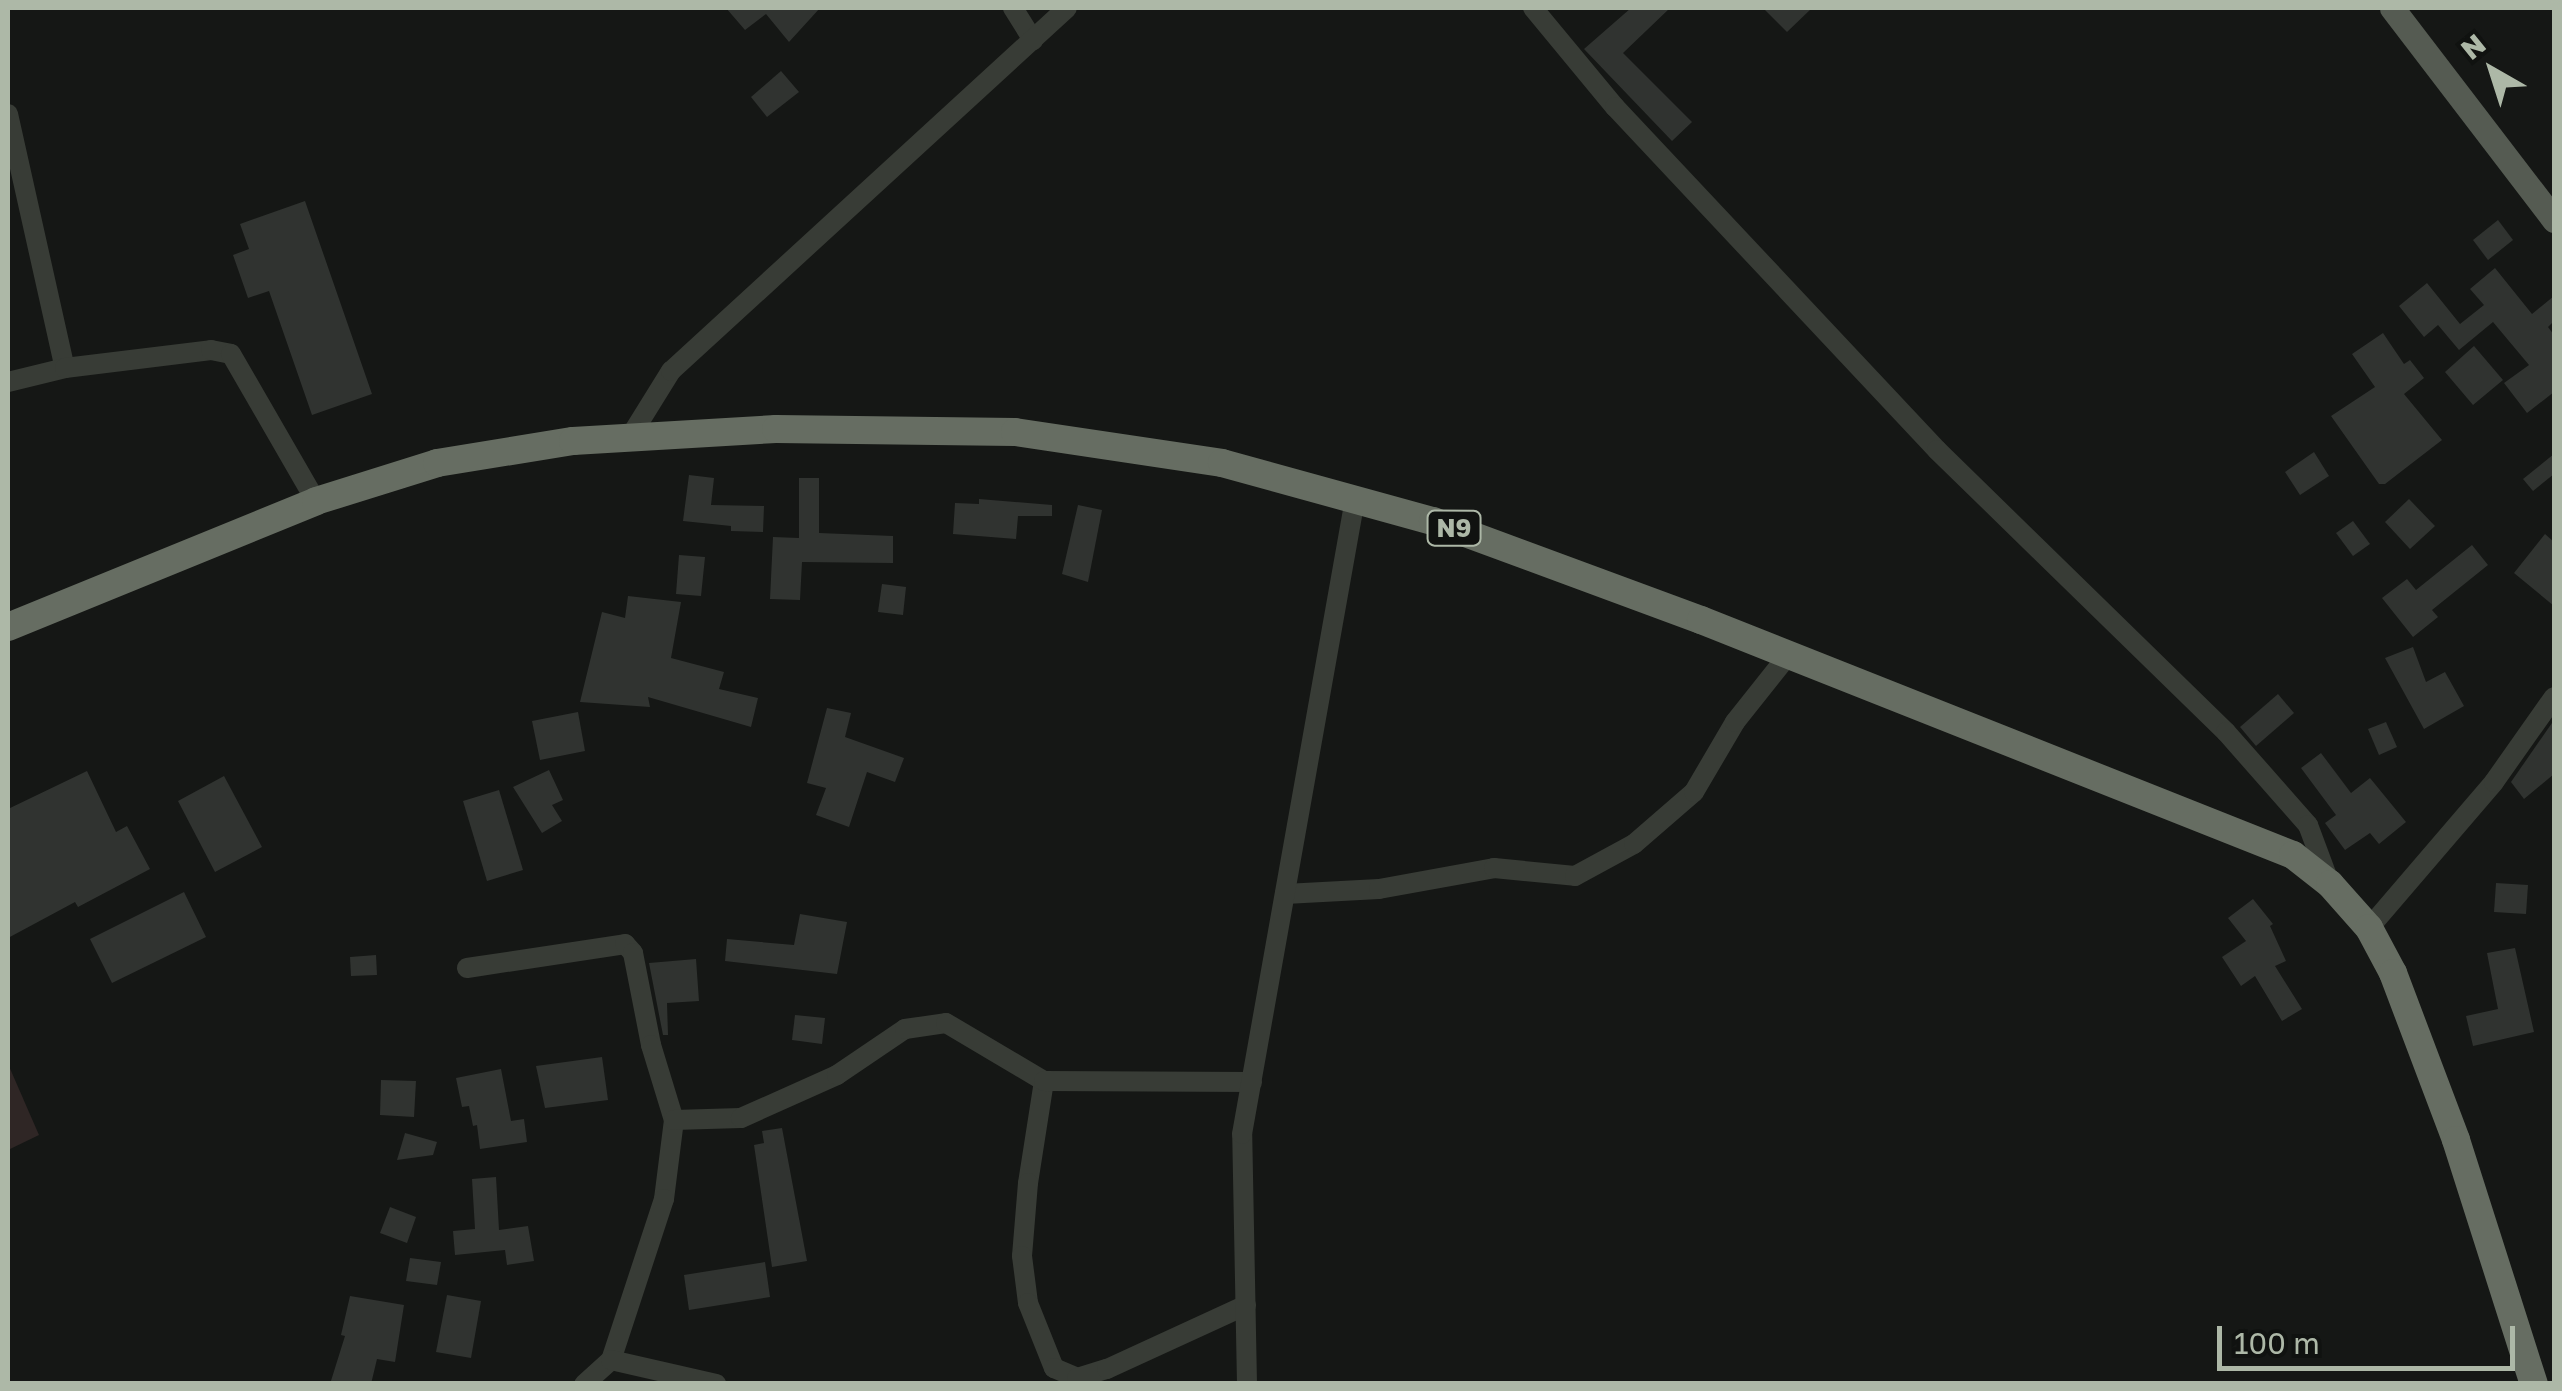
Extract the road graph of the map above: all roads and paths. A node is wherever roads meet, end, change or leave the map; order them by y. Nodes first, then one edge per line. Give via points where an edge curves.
1 (1013, 8) edge
2 (1068, 8) edge
3 (2392, 8) edge
4 (1538, 10) edge
5 (1033, 40) junction
6 (8, 114) edge
7 (2554, 220) edge
8 (65, 368) junction
9 (8, 382) edge
10 (630, 436) junction
11 (1355, 499) junction
12 (316, 501) junction
13 (8, 627) edge
14 (1789, 654) junction
15 (2554, 697) edge
16 (2330, 884) junction
17 (1284, 894) junction
18 (2368, 928) junction
19 (467, 968) dead end
20 (1044, 1082) junction
21 (1252, 1082) junction
22 (674, 1120) junction
23 (1246, 1305) junction
24 (611, 1360) junction
25 (584, 1384) edge
26 (716, 1384) edge
27 (1247, 1384) edge
28 (2534, 1384) edge

1 - 5 street
2 - 5 street
3 - 7 main road
4 - 16 street via 1616,107 1924,436 2226,732 2308,826
5 - 10 street via 671,371
6 - 8 street
8 - 9 street
8 - 12 street via 210,350 231,354
10 - 11 highway, N9 via 776,429 1015,432 1222,463
10 - 12 highway, N9 via 437,463
11 - 14 highway, N9 via 1433,521
11 - 17 street
12 - 13 highway, N9
14 - 16 highway, N9 via 2292,854
14 - 17 street via 1735,722 1694,792 1634,844 1574,876 1494,868 1379,888
15 - 18 street via 2494,782
16 - 18 highway, N9
17 - 21 street
18 - 28 highway, N9 via 2393,974 2450,1124
19 - 22 street via 625,944 634,953
20 - 21 street
20 - 22 street via 946,1023 906,1029 837,1075 741,1118
20 - 23 street via 1022,1256 1028,1303 1054,1368 1077,1378 1108,1368
21 - 23 street via 1242,1134
22 - 24 street via 664,1200
23 - 27 street
24 - 25 street
24 - 26 street

